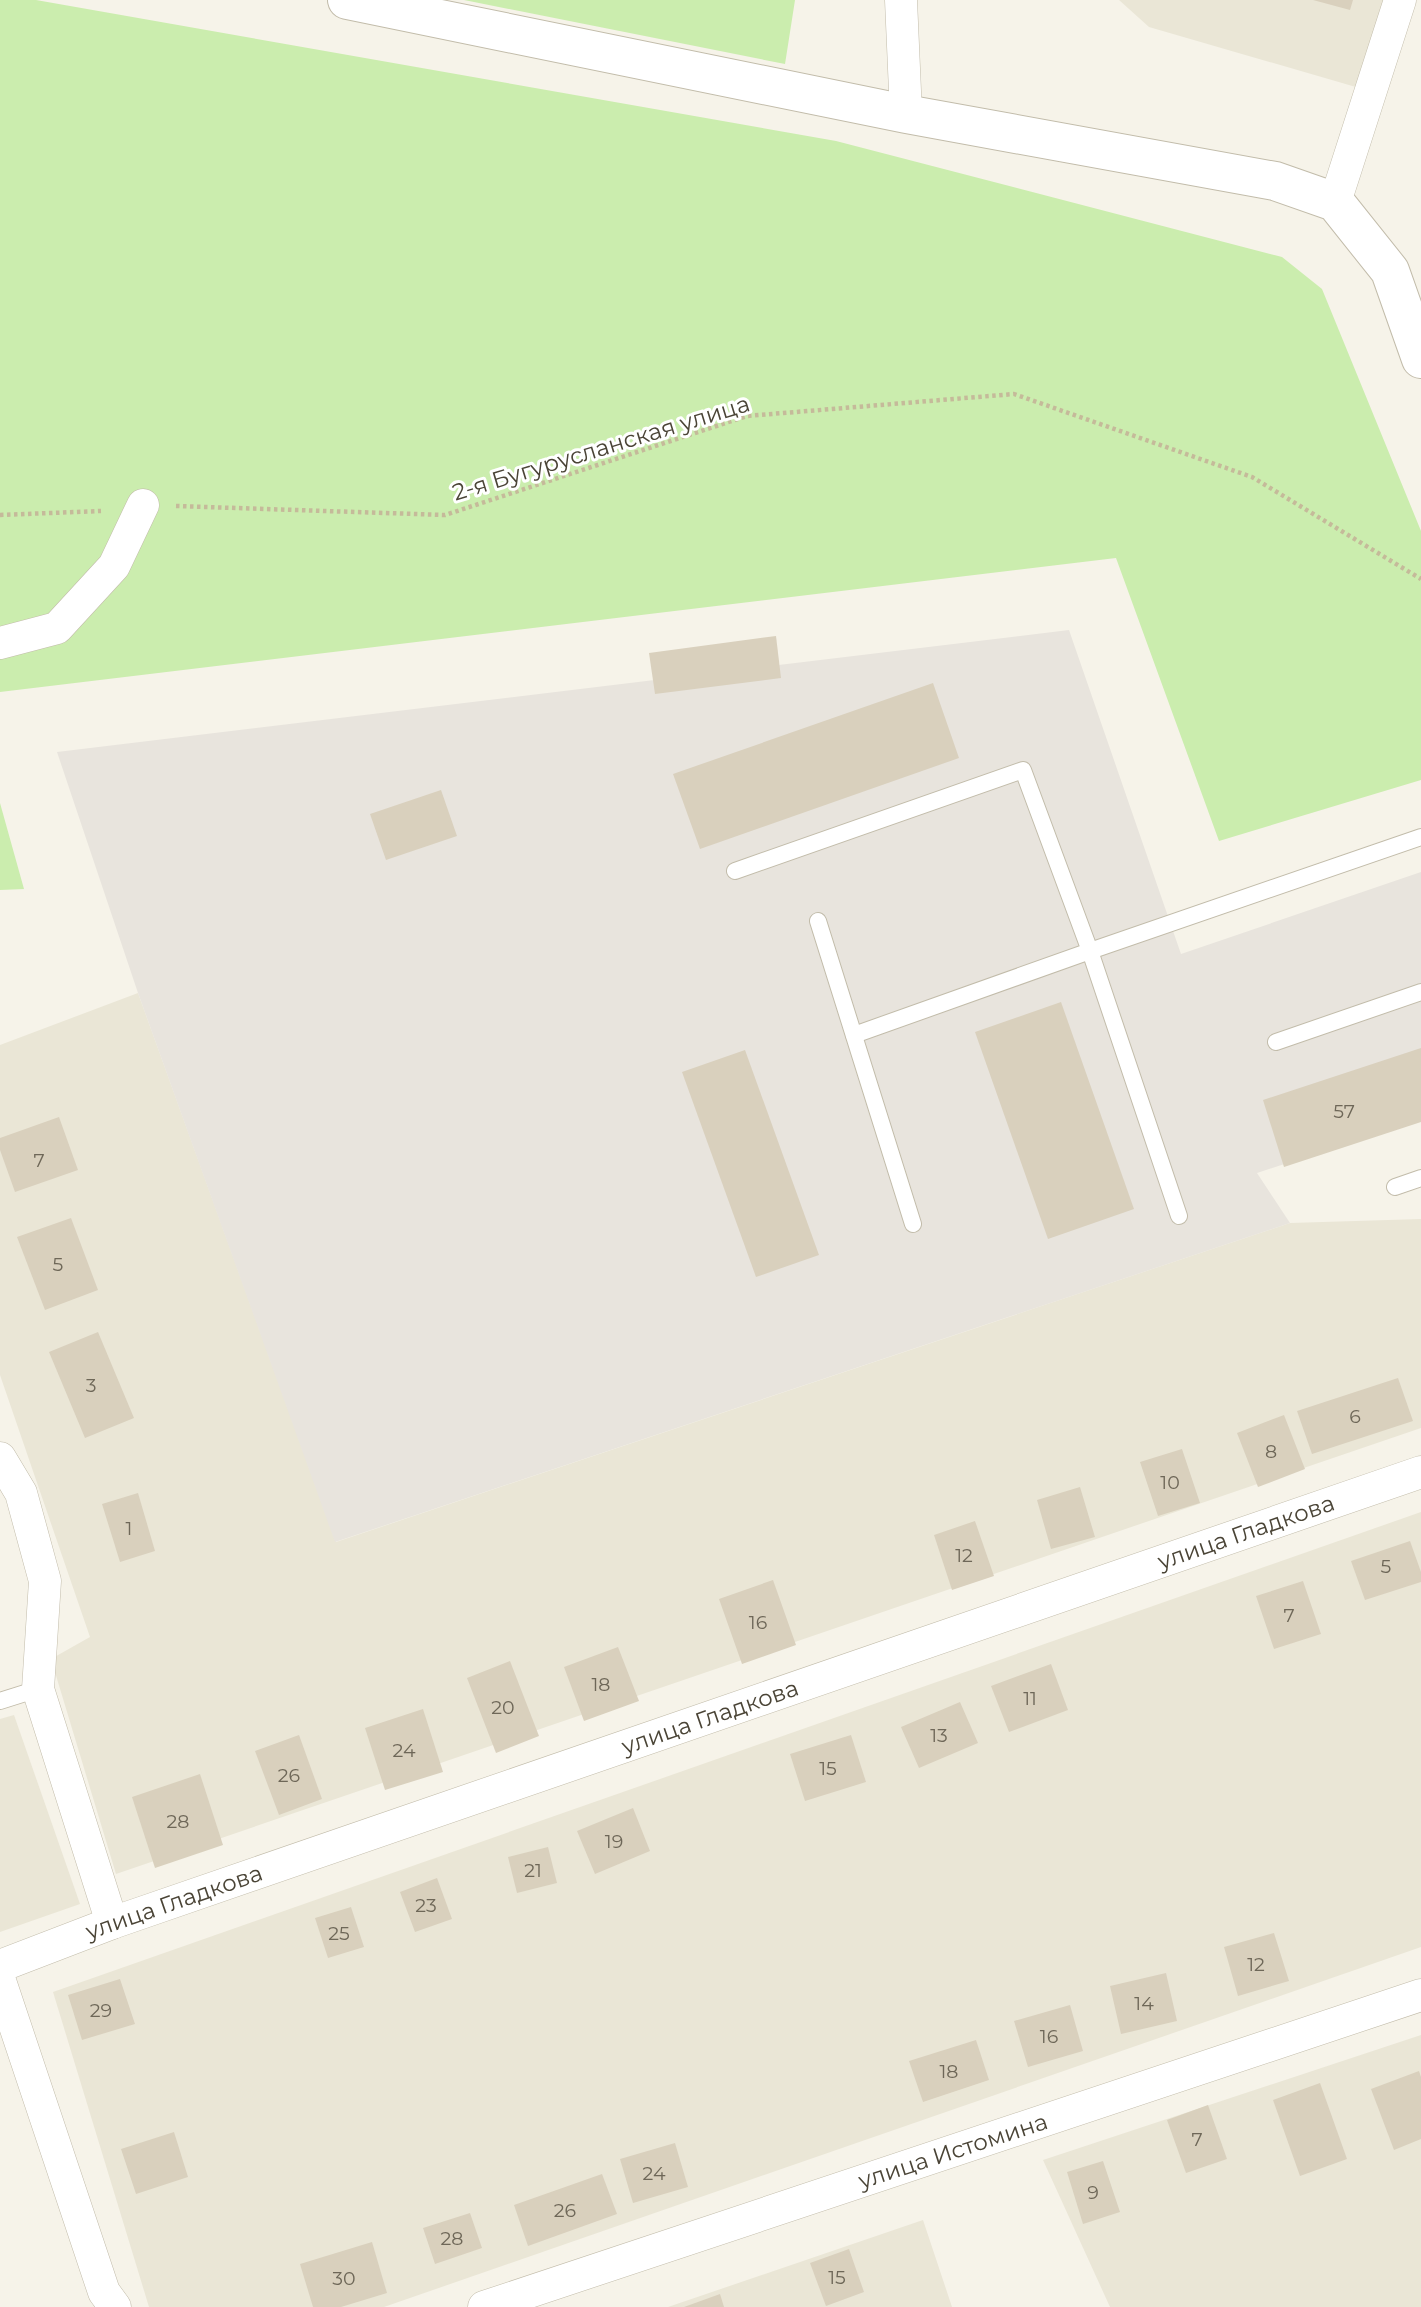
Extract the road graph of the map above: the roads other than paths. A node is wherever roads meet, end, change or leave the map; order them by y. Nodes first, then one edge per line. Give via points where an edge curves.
1 (347, 0) edge
2 (901, 0) edge
3 (1400, 0) edge
4 (906, 114) junction
5 (1335, 202) junction
6 (1421, 359) edge
7 (144, 505) road end
8 (0, 643) edge
9 (1421, 837) edge
10 (735, 871) dead end
11 (818, 921) dead end
12 (1090, 951) junction
13 (1421, 992) edge
14 (854, 1035) junction
15 (1276, 1042) dead end
16 (1421, 1178) edge
17 (1395, 1187) dead end
18 (1180, 1216) dead end
19 (913, 1224) dead end
20 (0, 1458) edge
21 (1421, 1472) edge
22 (38, 1689) junction
23 (0, 1701) edge
24 (112, 1923) junction
25 (0, 1966) edge
26 (0, 1981) edge
27 (1421, 1995) edge
28 (115, 2307) edge
29 (484, 2307) edge

1 - 4 street
2 - 4 street
3 - 5 street
4 - 5 street via 1275,181
5 - 6 street via 1390,271
7 - 8 street via 114,566 57,628
9 - 12 lane
10 - 12 lane via 1023,770
11 - 14 lane
12 - 14 lane
12 - 18 lane
13 - 15 lane
14 - 19 lane
16 - 17 lane
20 - 22 street via 21,1493 45,1581
21 - 24 street, улица Гладкова
22 - 23 lane
22 - 24 street
24 - 25 street, улица Гладкова
26 - 28 street via 104,2292
27 - 29 street, улица Истомина

